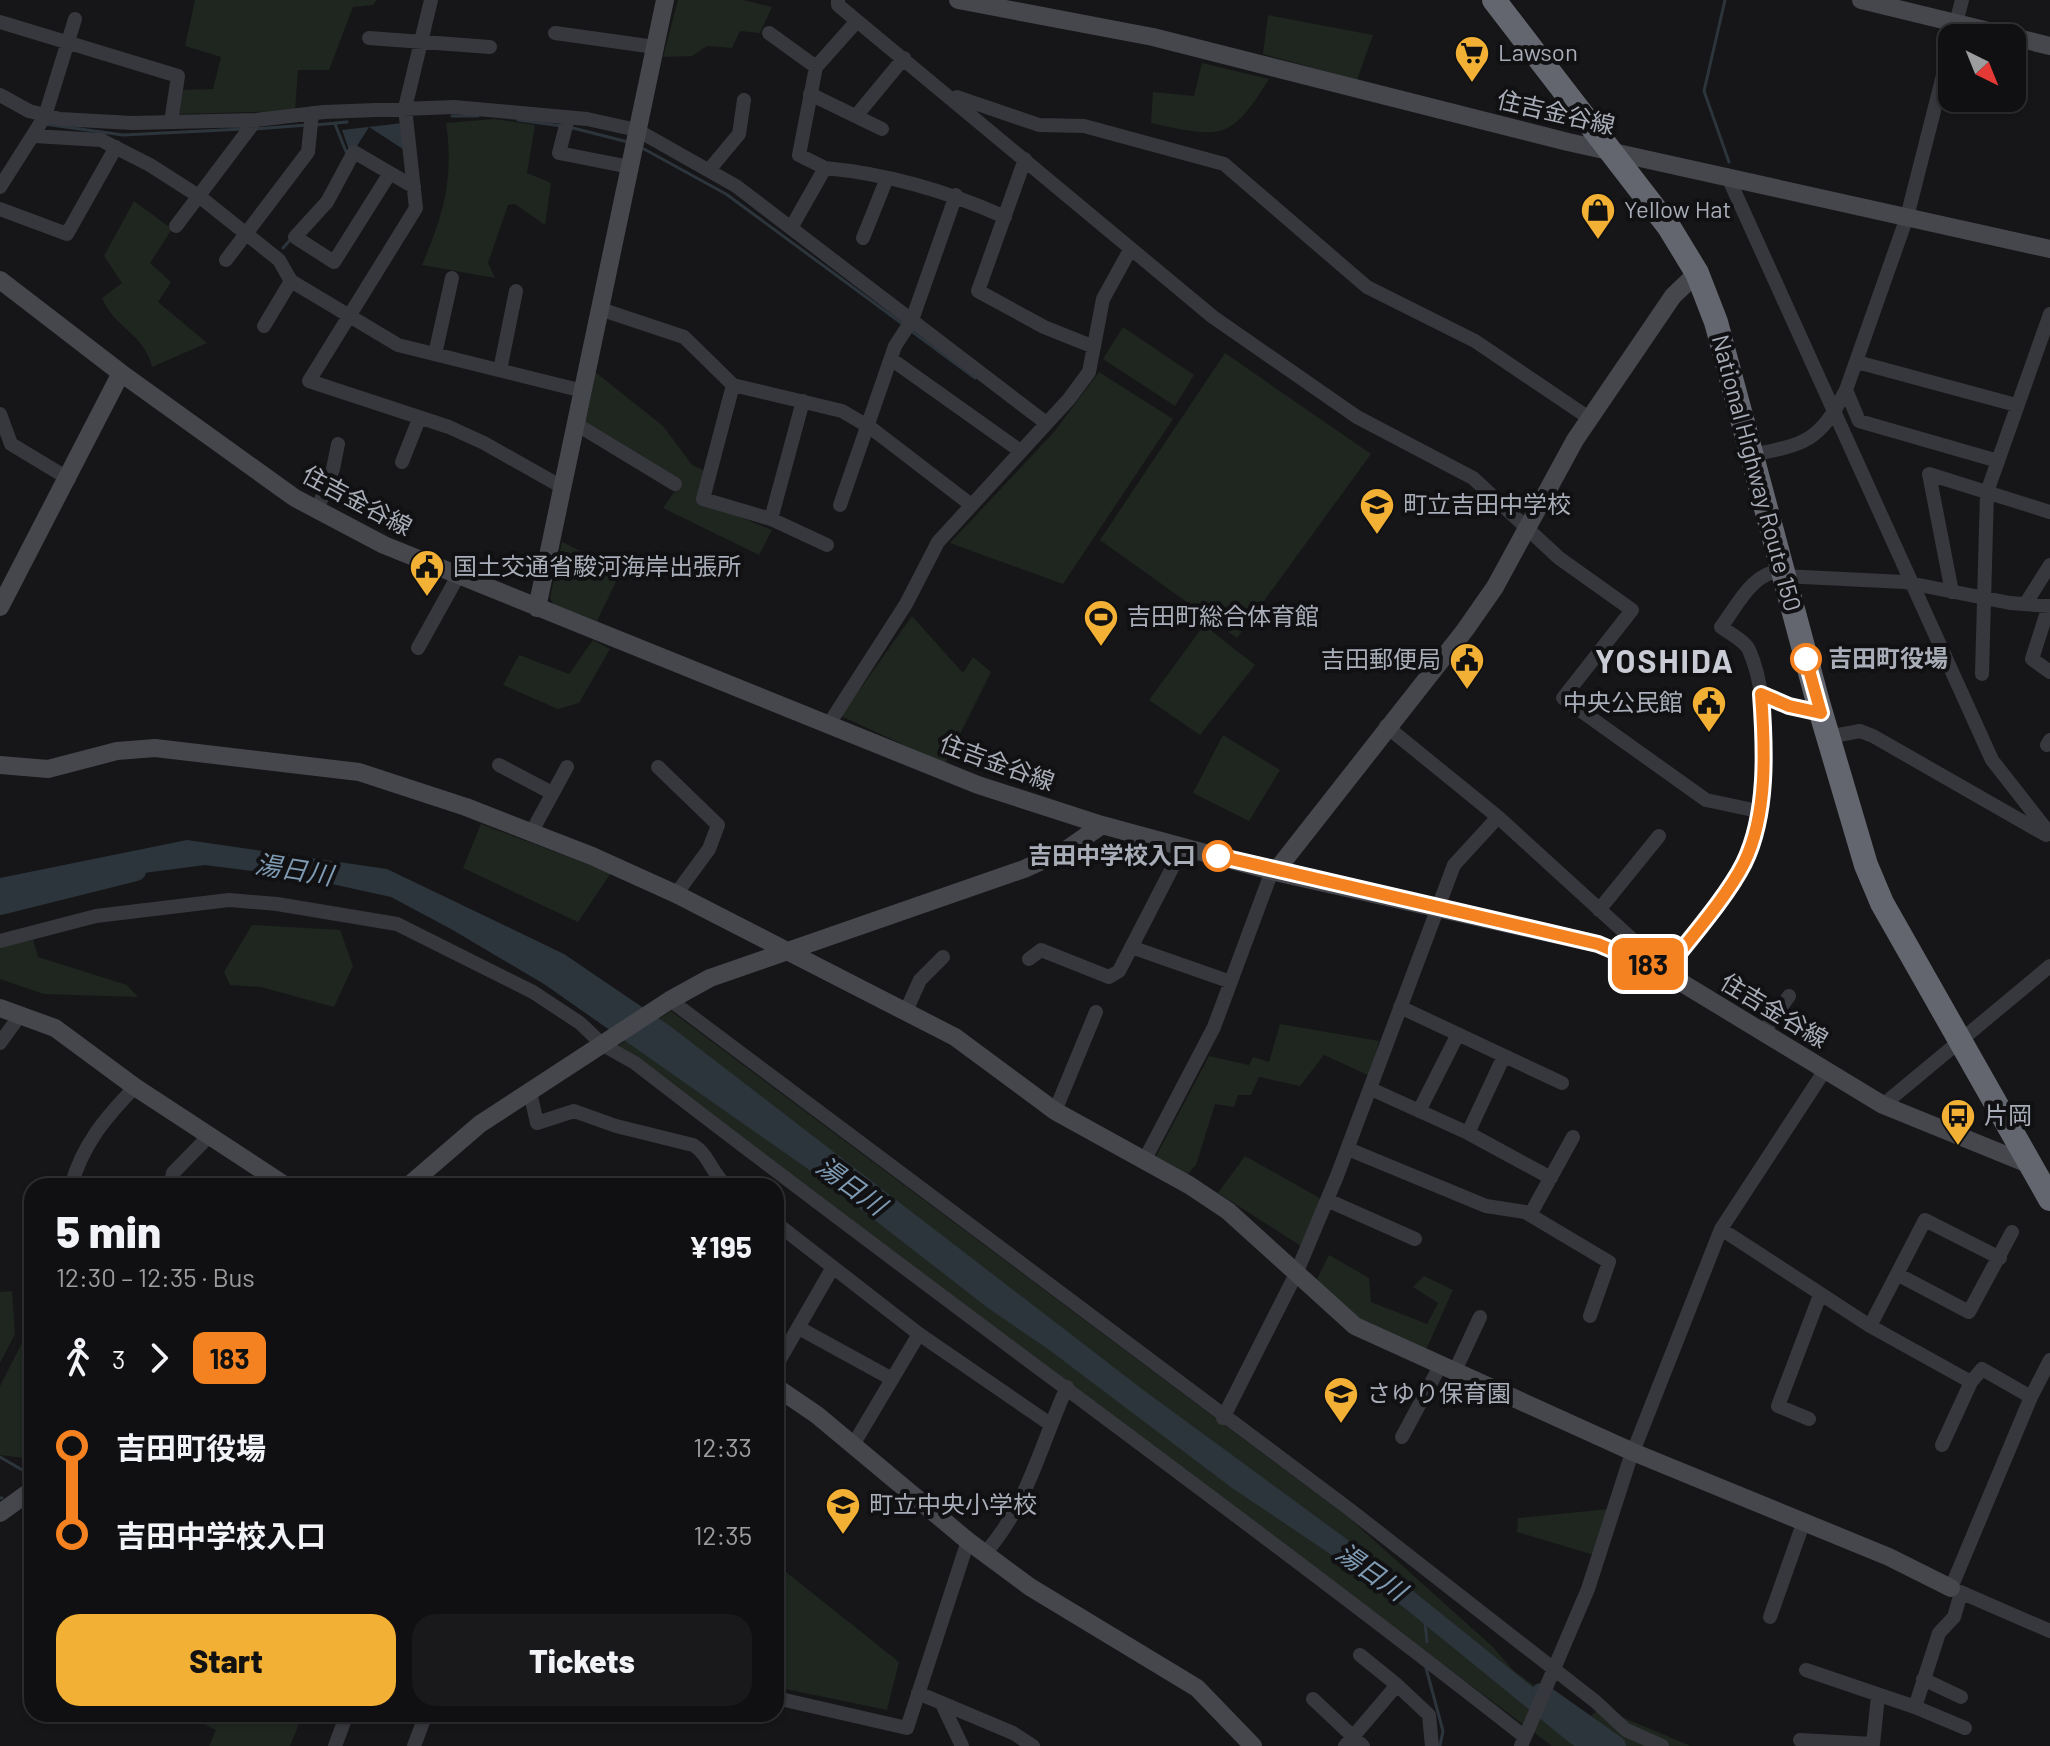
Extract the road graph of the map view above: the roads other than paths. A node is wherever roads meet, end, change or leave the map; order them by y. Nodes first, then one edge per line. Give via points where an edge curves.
1 (431, 0) edge
2 (665, 0) edge
3 (838, 0) edge
4 (958, 0) edge
5 (1494, 0) edge
6 (1861, 0) edge
7 (1962, 0) edge
8 (75, 19) dead end
9 (857, 21) junction
10 (0, 22) edge
11 (1956, 24) edge
12 (1938, 27) edge
13 (555, 33) dead end
14 (769, 33) dead end
15 (369, 38) dead end
16 (422, 41) junction
17 (2026, 43) edge
18 (67, 44) junction
19 (2050, 46) edge
20 (490, 47) dead end
21 (655, 47) junction
22 (904, 58) junction
23 (816, 67) junction
24 (810, 94) junction
25 (0, 95) edge
26 (950, 95) junction
27 (1938, 96) edge
28 (744, 100) dead end
29 (405, 108) junction
30 (856, 116) junction
31 (256, 121) junction
32 (312, 121) junction
33 (171, 122) junction
34 (567, 122) junction
35 (40, 126) junction
36 (882, 129) dead end
37 (637, 130) junction
38 (116, 147) junction
39 (1608, 150) junction
40 (1025, 159) junction
41 (630, 167) junction
42 (825, 168) junction
43 (709, 170) junction
44 (390, 173) junction
45 (1727, 175) junction
46 (887, 178) junction
47 (0, 187) edge
48 (414, 187) junction
49 (956, 195) junction
50 (200, 197) junction
51 (0, 209) edge
52 (1005, 217) junction
53 (1907, 217) junction
54 (176, 226) dead end
55 (791, 228) junction
56 (246, 233) junction
57 (863, 238) dead end
58 (2050, 249) edge
59 (1130, 250) junction
60 (226, 260) dead end
61 (1697, 273) junction
62 (452, 278) dead end
63 (0, 280) edge
64 (291, 281) junction
65 (516, 291) dead end
66 (600, 309) junction
67 (348, 313) junction
68 (2050, 314) edge
69 (909, 325) junction
70 (264, 326) dead end
71 (1094, 347) junction
72 (435, 354) junction
73 (891, 359) junction
74 (1857, 362) junction
75 (500, 370) junction
76 (121, 373) junction
77 (733, 385) junction
78 (1846, 390) junction
79 (583, 391) junction
80 (803, 401) junction
81 (2016, 405) junction
82 (1835, 410) junction
83 (0, 414) edge
84 (1589, 418) junction
85 (419, 419) junction
86 (1046, 423) junction
87 (576, 424) junction
88 (868, 426) junction
89 (338, 444) dead end
90 (1019, 450) junction
91 (1751, 455) junction
92 (1998, 461) junction
93 (402, 462) dead end
94 (69, 479) junction
95 (675, 484) dead end
96 (562, 487) junction
97 (1987, 492) junction
98 (970, 504) junction
99 (840, 505) dead end
100 (317, 510) junction
101 (2050, 512) edge
102 (771, 519) junction
103 (1526, 530) junction
104 (827, 545) dead end
105 (2050, 565) edge
106 (1782, 574) junction
107 (458, 576) junction
108 (1915, 585) junction
109 (1952, 592) junction
110 (1984, 598) junction
111 (2026, 603) junction
112 (2050, 606) edge
113 (0, 607) edge
114 (537, 608) junction
115 (418, 648) dead end
116 (2050, 672) edge
117 (1982, 674) dead end
118 (1761, 694) junction
119 (1821, 713) junction
120 (829, 724) junction
121 (1386, 726) junction
122 (1828, 737) junction
123 (0, 765) edge
124 (499, 765) dead end
125 (567, 767) dead end
126 (658, 767) dead end
127 (552, 793) junction
128 (1758, 811) junction
129 (1498, 817) junction
130 (1102, 825) junction
131 (531, 833) junction
132 (1659, 836) dead end
133 (2050, 836) edge
134 (1183, 847) junction
135 (1273, 872) junction
136 (676, 894) junction
137 (1435, 908) junction
138 (1599, 910) junction
139 (0, 941) edge
140 (1131, 947) junction
141 (787, 951) junction
142 (943, 957) dead end
143 (1636, 958) junction
144 (1029, 959) dead end
145 (2050, 966) edge
146 (1664, 972) junction
147 (1231, 982) junction
148 (1789, 996) dead end
149 (666, 1002) junction
150 (1400, 1007) junction
151 (0, 1008) edge
152 (906, 1011) junction
153 (1096, 1012) dead end
154 (21, 1014) junction
155 (1763, 1033) junction
156 (1458, 1034) junction
157 (1959, 1041) junction
158 (0, 1043) edge
159 (603, 1045) junction
160 (1504, 1056) junction
161 (1825, 1070) junction
162 (1562, 1083) dead end
163 (135, 1087) junction
164 (1371, 1089) junction
165 (530, 1092) junction
166 (1883, 1105) junction
167 (1055, 1111) junction
168 (1419, 1111) junction
169 (1468, 1133) junction
170 (209, 1136) junction
171 (1573, 1137) dead end
172 (1348, 1149) junction
173 (1144, 1161) junction
174 (2033, 1166) junction
175 (73, 1178) edge
176 (172, 1178) edge
177 (274, 1178) edge
178 (417, 1178) edge
179 (717, 1178) edge
180 (784, 1178) edge
181 (784, 1178) edge
182 (1551, 1178) junction
183 (2050, 1199) edge
184 (1327, 1200) junction
185 (1530, 1215) junction
186 (784, 1229) edge
187 (1721, 1229) junction
188 (2012, 1232) dead end
189 (1415, 1239) dead end
190 (2000, 1258) junction
191 (833, 1267) junction
192 (1296, 1274) junction
193 (1897, 1274) junction
194 (1820, 1295) junction
195 (1590, 1316) dead end
196 (1480, 1317) dead end
197 (1870, 1326) junction
198 (799, 1328) junction
199 (919, 1334) junction
200 (784, 1353) edge
201 (2050, 1360) edge
202 (1447, 1369) junction
203 (892, 1379) junction
204 (1971, 1382) junction
205 (1067, 1387) junction
206 (784, 1392) edge
207 (2031, 1397) junction
208 (1223, 1418) junction
209 (1809, 1419) dead end
210 (1050, 1424) junction
211 (1402, 1437) dead end
212 (853, 1445) junction
213 (1942, 1445) dead end
214 (1633, 1452) junction
215 (24, 1496) edge
216 (0, 1513) edge
217 (1804, 1521) junction
218 (968, 1541) junction
219 (985, 1553) junction
220 (1956, 1590) junction
221 (1770, 1617) dead end
222 (2050, 1631) edge
223 (1360, 1655) dead end
224 (1806, 1670) dead end
225 (1554, 1671) junction
226 (1923, 1679) junction
227 (1397, 1685) junction
228 (918, 1693) junction
229 (1878, 1696) junction
230 (1961, 1697) dead end
231 (1313, 1699) dead end
232 (784, 1700) edge
233 (943, 1706) junction
234 (1915, 1707) junction
235 (344, 1722) edge
236 (422, 1722) edge
237 (1965, 1728) dead end
238 (1524, 1739) edge
239 (1800, 1740) dead end
240 (1354, 1743) edge
241 (335, 1746) edge
242 (414, 1746) edge
243 (962, 1746) edge
244 (1033, 1746) edge
245 (1253, 1746) edge
246 (1432, 1746) edge
247 (1662, 1746) edge

1 - 16 street
2 - 21 street
3 - 9 street
4 - 39 street, 住吉金谷線 via 1153,37
5 - 39 highway, National Highway Route 150
6 - 12 street
7 - 11 street
8 - 18 street
9 - 22 street
9 - 23 street
10 - 18 street
13 - 21 street
14 - 23 street
15 - 16 street
16 - 20 street
16 - 29 street
17 - 19 street
18 - 33 street via 178,76
18 - 35 street
21 - 37 street
22 - 26 street
22 - 30 street
23 - 24 street
24 - 30 street
24 - 42 street via 799,155
25 - 35 street
26 - 40 street
26 - 84 street via 1039,125 1084,126 1224,164 1367,287 1475,341
27 - 53 street
28 - 43 street via 739,134
29 - 32 street
29 - 34 street via 522,110
29 - 48 street
30 - 36 street
31 - 32 street
31 - 33 street
31 - 50 street
32 - 56 street via 308,152
33 - 35 street
34 - 37 street
34 - 41 street via 559,153
35 - 38 street
35 - 47 street
37 - 41 street
37 - 43 street
38 - 50 street
38 - 51 street via 67,234
39 - 45 street, 住吉金谷線
39 - 61 highway, National Highway Route 150 via 1669,227
40 - 52 street
40 - 59 street
41 - 66 street
42 - 46 street
42 - 55 street
43 - 55 street
44 - 44 street via 354,152 327,202 295,237 334,262
44 - 48 street
45 - 53 street, 住吉金谷線
45 - 82 street
46 - 49 street
46 - 57 street
48 - 67 street via 416,208
49 - 52 street
49 - 69 street
50 - 54 street
50 - 56 street
52 - 71 street via 978,291
53 - 58 street, 住吉金谷線
53 - 74 street
55 - 69 street
56 - 60 street
56 - 64 street via 279,260
59 - 71 street via 1103,299
59 - 103 street via 1213,317 1357,417 1473,478
61 - 84 street via 1673,296
61 - 91 highway, National Highway Route 150 via 1716,322
62 - 72 street
63 - 76 street, 住吉金谷線
64 - 67 street
64 - 70 street
65 - 75 street
66 - 77 street via 684,337
66 - 79 street
67 - 72 street via 398,345
67 - 85 street via 309,381
68 - 81 street
69 - 73 street
69 - 86 street
71 - 86 street via 1089,372
72 - 75 street
73 - 88 street
73 - 90 street
74 - 78 street
74 - 81 street
75 - 79 street
76 - 94 street
76 - 100 street, 住吉金谷線
77 - 80 street
77 - 102 street via 703,499
78 - 82 street
78 - 92 street via 1859,421
79 - 87 street
80 - 88 street via 842,411
80 - 102 street
81 - 92 street
82 - 91 street via 1799,446
82 - 108 street
83 - 94 street via 11,444
84 - 103 street
85 - 93 street
85 - 96 street via 484,443
86 - 90 street
87 - 95 street
87 - 96 street
88 - 98 street
88 - 99 street
89 - 100 street
90 - 98 street
91 - 106 highway, National Highway Route 150
92 - 97 street
94 - 113 street
96 - 114 street
97 - 101 street
97 - 109 street via 1929,474
97 - 110 street
98 - 120 street via 938,542 906,604
100 - 107 street, 住吉金谷線
102 - 104 street
103 - 121 street via 1465,630
103 - 128 street via 1632,610 1563,698 1706,800
105 - 111 street
106 - 108 street
106 - 118 street via 1769,571 1758,579 1721,627 1748,648
106 - 119 highway, National Highway Route 150
107 - 114 street, 住吉金谷線
107 - 115 street
108 - 109 street
108 - 133 street via 1992,760
109 - 110 street
110 - 111 street
110 - 117 street
111 - 112 street
112 - 116 street via 2032,659
114 - 120 street, 住吉金谷線
118 - 119 street
118 - 128 street
119 - 122 highway, National Highway Route 150
120 - 130 street, 住吉金谷線 via 978,785
121 - 129 street
121 - 135 street
122 - 133 street via 1860,731 1873,736
122 - 157 highway, National Highway Route 150 via 1882,903
123 - 131 street via 48,769 117,751 155,748 359,772
124 - 127 street
125 - 127 street
126 - 136 street via 718,825 709,849
127 - 131 street
128 - 146 street via 1743,866
129 - 137 street via 1454,865
129 - 138 street
130 - 134 street, 住吉金谷線
130 - 141 street via 1066,850 1024,869
131 - 136 street
132 - 138 street
134 - 135 street, 住吉金谷線
134 - 140 street
135 - 137 street, 住吉金谷線
135 - 147 street
136 - 141 street
137 - 143 street, 住吉金谷線 via 1598,944
137 - 150 street
138 - 143 street via 1634,941
139 - 159 street via 96,916 229,900 382,922 429,937 533,992
140 - 144 street via 1119,971 1109,977 1041,950
140 - 147 street
141 - 149 street via 710,978
141 - 152 street
142 - 152 street via 920,980
143 - 146 street, 住吉金谷線
145 - 157 street
146 - 155 street, 住吉金谷線
147 - 173 street via 1214,1027
148 - 155 street
149 - 159 street
149 - 208 street
150 - 156 street
150 - 164 street
151 - 154 street
152 - 167 street via 955,1037
153 - 167 street
154 - 158 street
154 - 163 street via 55,1028
155 - 161 street, 住吉金谷線
156 - 160 street
156 - 168 street
157 - 166 street
157 - 174 highway, National Highway Route 150
159 - 165 street
159 - 180 street via 635,1063
160 - 162 street
160 - 169 street
161 - 166 street, 住吉金谷線
161 - 187 street
163 - 170 street
163 - 175 street via 97,1127
164 - 168 street
164 - 172 street
165 - 178 street via 480,1124
165 - 179 street via 537,1123 574,1111 693,1145 702,1150
166 - 174 street, 住吉金谷線
167 - 173 street
168 - 169 street
169 - 182 street
170 - 176 street
170 - 177 street
171 - 182 street
172 - 184 street
172 - 185 street via 1486,1206
173 - 192 street via 1228,1211
174 - 183 highway, National Highway Route 150
181 - 205 street
182 - 185 street
184 - 189 street
184 - 192 street
185 - 195 street via 1609,1262
186 - 191 street
187 - 194 street
187 - 214 street
188 - 190 street
190 - 193 street via 1969,1312
190 - 193 street via 1925,1220
191 - 198 street
191 - 199 street
192 - 202 street via 1355,1326
192 - 208 street
193 - 197 street
194 - 197 street
194 - 209 street via 1778,1406
196 - 202 street
197 - 204 street
198 - 200 street
198 - 203 street
199 - 203 street
199 - 210 street
201 - 207 street
202 - 211 street
202 - 214 street
203 - 212 street
204 - 207 street via 1982,1369
204 - 213 street
205 - 210 street
205 - 238 street
206 - 212 street
207 - 220 street
208 - 225 street via 1349,1509
210 - 219 street via 1019,1500
212 - 218 street
214 - 217 street
214 - 225 street via 1588,1589
215 - 216 street
217 - 220 street
217 - 221 street
218 - 219 street
218 - 228 street
219 - 245 street via 1030,1587 1197,1688
220 - 222 street
220 - 226 street via 1954,1617 1939,1633
223 - 227 street
224 - 229 street
225 - 238 street
225 - 247 street via 1626,1730
226 - 230 street
226 - 234 street
227 - 240 street
227 - 246 street via 1429,1715
228 - 232 street via 907,1728
228 - 233 street
229 - 234 street
229 - 239 street via 1873,1744
231 - 240 street
233 - 243 street
233 - 244 street
234 - 237 street
235 - 241 street
236 - 242 street

